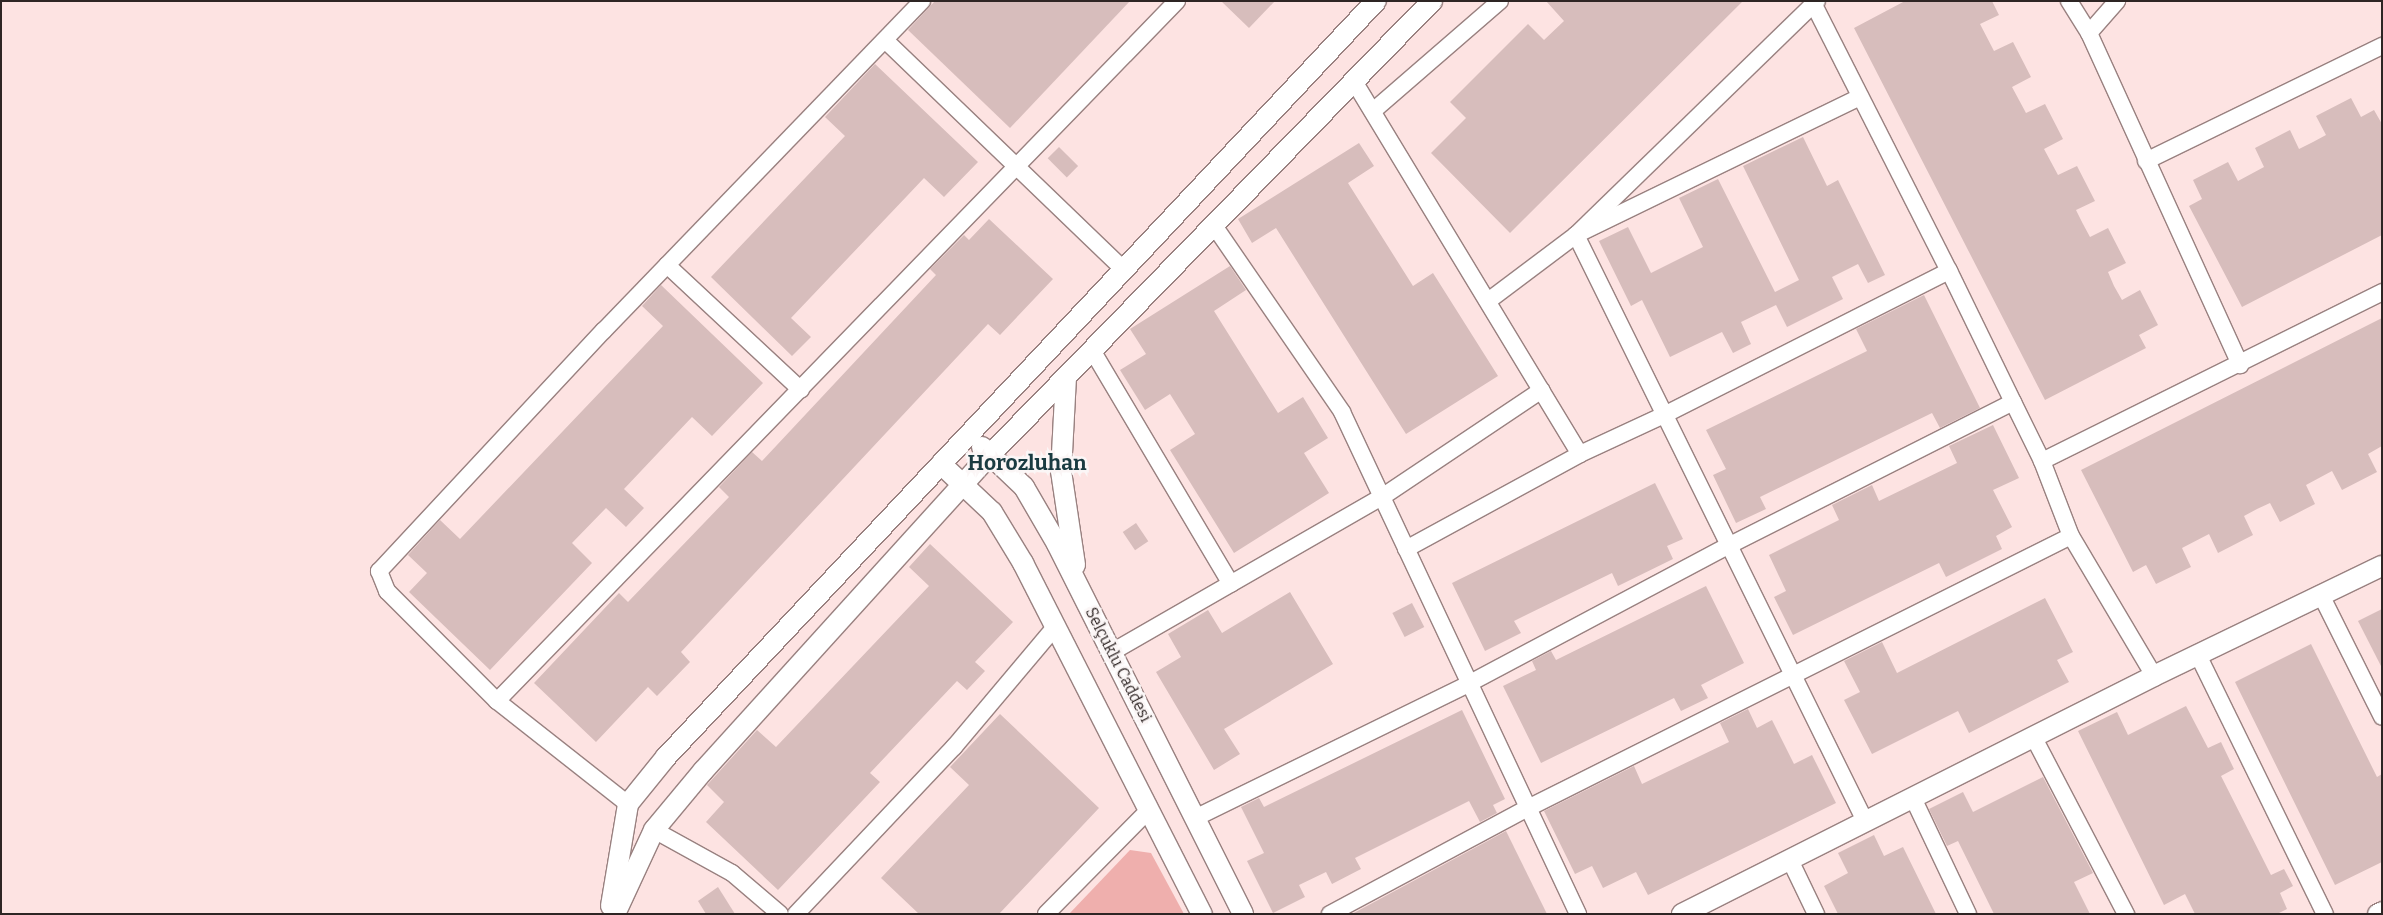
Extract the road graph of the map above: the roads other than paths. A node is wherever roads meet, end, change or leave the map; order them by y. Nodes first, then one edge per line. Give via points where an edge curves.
1 (922, 1) edge
2 (1178, 1) edge
3 (1376, 1) edge
4 (1432, 1) edge
5 (1500, 1) edge
6 (2069, 1) edge
7 (2118, 1) edge
8 (1816, 3) edge
9 (2089, 33) junction
10 (885, 40) junction
11 (2382, 46) edge
12 (1356, 83) junction
13 (1860, 97) junction
14 (1373, 111) junction
15 (2146, 161) junction
16 (1018, 167) junction
17 (1213, 224) junction
18 (1576, 234) junction
19 (667, 265) junction
20 (1123, 269) junction
21 (1949, 271) junction
22 (2382, 292) edge
23 (1488, 301) junction
24 (1092, 350) junction
25 (2240, 365) junction
26 (1066, 377) junction
27 (801, 390) junction
28 (1542, 390) junction
29 (2013, 402) junction
30 (1666, 414) junction
31 (968, 435) junction
32 (1580, 454) junction
33 (990, 455) junction
34 (2042, 461) junction
35 (941, 464) junction
36 (964, 484) junction
37 (1382, 497) junction
38 (2071, 536) junction
39 (1728, 546) junction
40 (1406, 549) junction
41 (2382, 566) edge
42 (1078, 584) junction
43 (1231, 584) junction
44 (2322, 596) junction
45 (1056, 626) junction
46 (1112, 652) junction
47 (2198, 655) junction
48 (1791, 676) junction
49 (2154, 676) junction
50 (1470, 683) junction
51 (497, 701) junction
52 (2382, 717) edge
53 (2034, 738) junction
54 (1913, 798) junction
55 (628, 804) junction
56 (1528, 808) junction
57 (1149, 810) junction
58 (1195, 818) junction
59 (1865, 822) junction
60 (654, 830) junction
61 (1790, 860) junction
62 (610, 914) edge
63 (614, 914) edge
64 (780, 914) edge
65 (796, 914) edge
66 (1046, 914) edge
67 (1202, 914) edge
68 (1243, 914) edge
69 (1330, 914) edge
70 (1578, 914) edge
71 (1682, 914) edge
72 (1816, 914) edge
73 (1968, 914) edge
74 (2126, 914) edge
75 (2325, 914) edge

1 - 10 street
2 - 16 street
3 - 20 street
4 - 12 street
5 - 14 street
6 - 9 street
7 - 9 street
8 - 13 street
8 - 18 street
9 - 15 street
10 - 16 street
10 - 19 street
11 - 15 street
12 - 14 street
12 - 17 street
13 - 18 street
13 - 21 street
14 - 23 street
15 - 25 street
16 - 20 street
16 - 27 street
17 - 24 street
17 - 37 street via 1342,412
18 - 23 street
18 - 30 street
19 - 27 street
19 - 51 street via 379,571 387,591
20 - 31 street
21 - 29 street
21 - 30 street
22 - 25 street
23 - 28 street
24 - 26 street
24 - 43 street
25 - 34 street
26 - 33 street
26 - 42 street via 1061,471
27 - 51 street
28 - 32 street
28 - 37 street
29 - 34 street
29 - 39 street
30 - 32 street
30 - 39 street
31 - 33 street, Selçuklu Caddesi
31 - 35 street
32 - 40 street
33 - 36 street
33 - 42 street, Selçuklu Caddesi via 1024,487
34 - 38 street
35 - 36 street
35 - 55 street via 666,757
36 - 45 street via 992,512
36 - 60 street via 703,770
37 - 40 street
37 - 43 street
38 - 48 street
38 - 49 street
39 - 48 street
39 - 50 street
40 - 50 street
41 - 44 street
42 - 46 street, Selçuklu Caddesi
43 - 46 street
44 - 47 street
44 - 52 street
45 - 57 street
45 - 65 street via 954,747
46 - 58 street, Selçuklu Caddesi
47 - 49 street
47 - 75 street
48 - 56 street
48 - 59 street
49 - 53 street
50 - 56 street
50 - 58 street
51 - 55 street
53 - 54 street
53 - 74 street
54 - 59 street
54 - 73 street
55 - 62 street
56 - 69 street
56 - 70 street
57 - 66 street
57 - 67 street
58 - 68 street, Selçuklu Caddesi
59 - 61 street
60 - 63 street
60 - 64 street via 732,873
61 - 71 street
61 - 72 street

